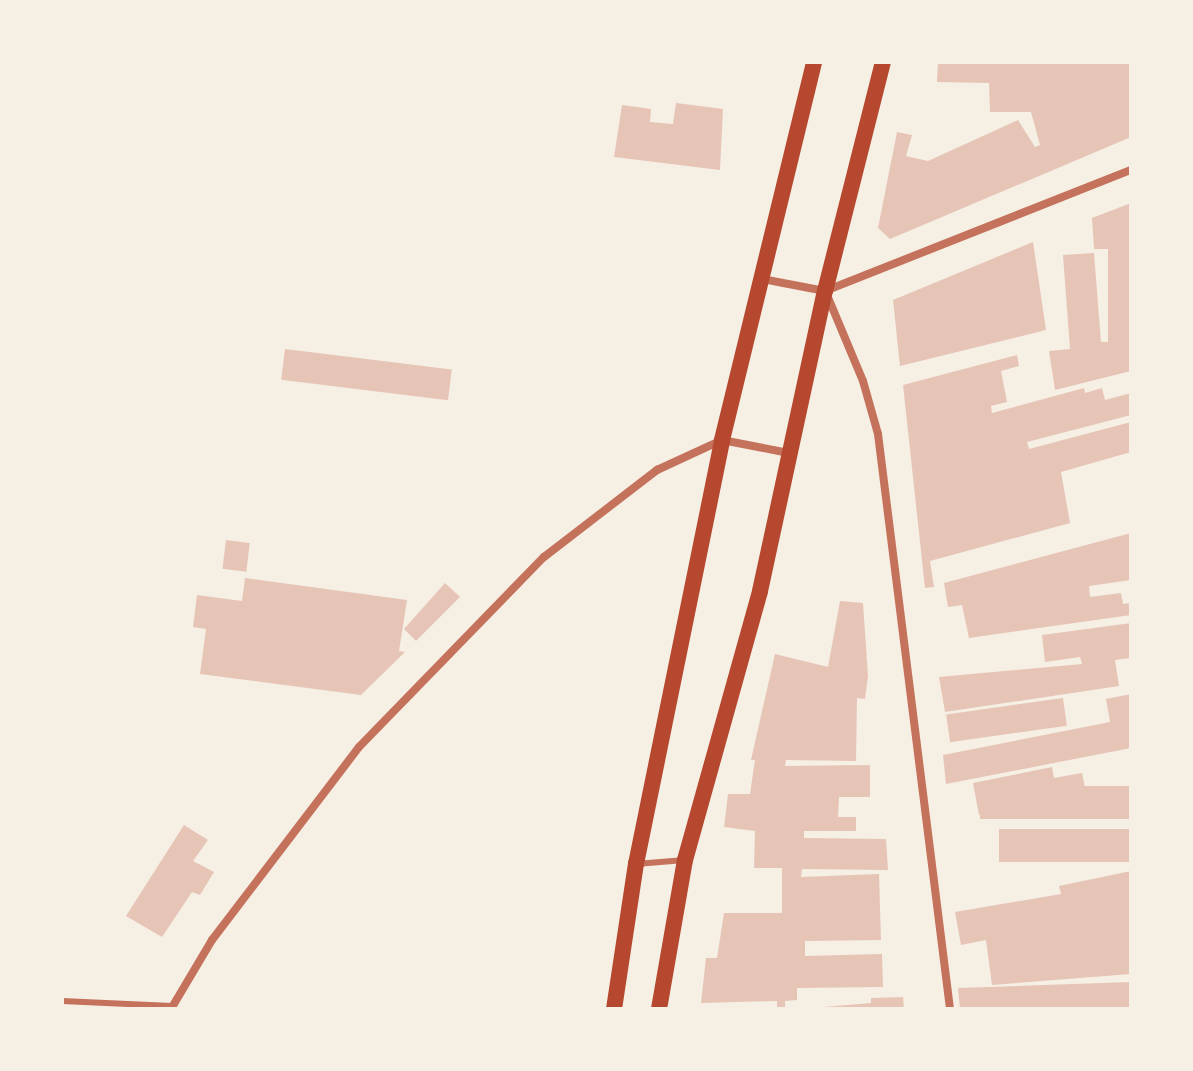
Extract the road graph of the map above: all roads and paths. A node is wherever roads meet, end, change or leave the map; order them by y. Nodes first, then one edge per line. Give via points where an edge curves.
1 (814, 62) edge
2 (883, 62) edge
3 (1131, 170) edge
4 (762, 279) junction
5 (825, 291) junction
6 (722, 440) junction
7 (789, 453) junction
8 (685, 860) junction
9 (636, 864) junction
10 (62, 1001) edge
11 (172, 1008) edge
12 (614, 1009) edge
13 (659, 1009) edge
14 (950, 1009) edge

1 - 4 main road
2 - 5 main road
3 - 5 street
4 - 5 street
4 - 6 main road
5 - 7 main road
5 - 14 street via 863,381 878,434
6 - 7 street
6 - 9 main road
6 - 11 street via 646,478 544,557 513,589 350,758 212,940
7 - 8 main road via 760,591
8 - 9 lane
8 - 13 main road
9 - 12 main road
10 - 11 lane

